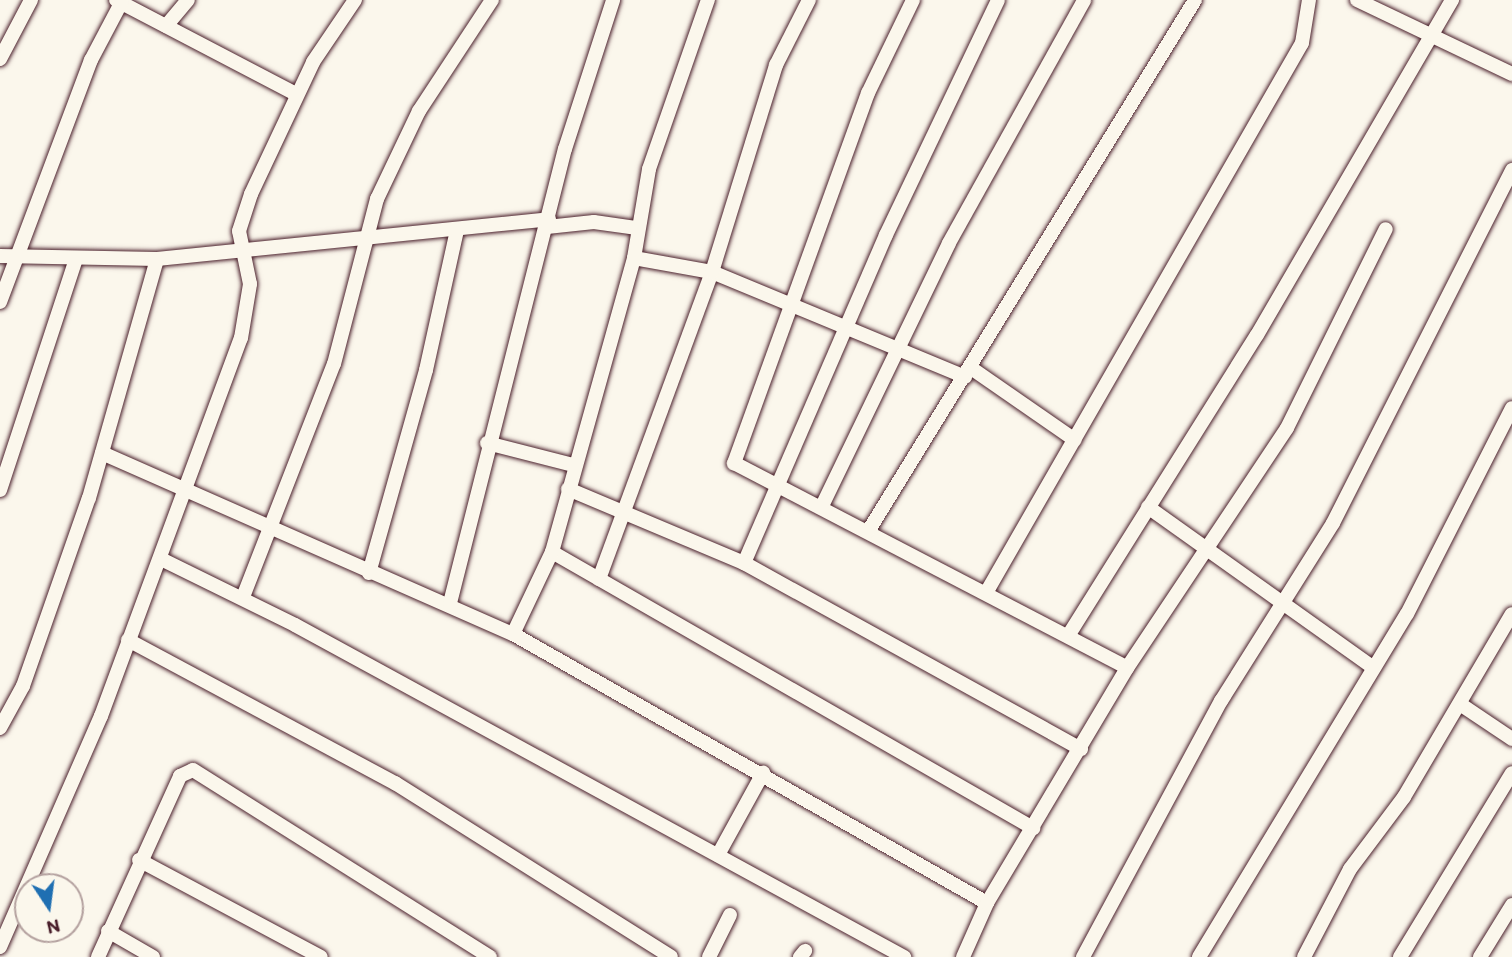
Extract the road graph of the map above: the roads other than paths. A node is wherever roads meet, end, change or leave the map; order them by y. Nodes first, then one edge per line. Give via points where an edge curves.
1 (30, 0) edge
2 (188, 0) edge
3 (355, 0) edge
4 (492, 0) edge
5 (614, 0) edge
6 (708, 0) edge
7 (809, 0) edge
8 (913, 0) edge
9 (998, 0) edge
10 (1084, 0) edge
11 (1195, 0) edge
12 (1309, 0) edge
13 (1356, 0) edge
14 (1452, 0) edge
15 (118, 1) edge
16 (166, 26) junction
17 (1429, 38) junction
18 (0, 58) edge
19 (1512, 74) edge
20 (296, 94) junction
21 (1512, 170) edge
22 (548, 223) junction
23 (636, 228) junction
24 (1386, 229) dead end
25 (457, 230) junction
26 (367, 241) junction
27 (238, 253) junction
28 (0, 256) edge
29 (76, 258) junction
30 (634, 258) junction
31 (17, 259) junction
32 (157, 259) junction
33 (712, 272) junction
34 (0, 302) edge
35 (794, 305) junction
36 (848, 328) junction
37 (902, 350) junction
38 (968, 373) junction
39 (1512, 408) edge
40 (1075, 440) junction
41 (487, 443) junction
42 (102, 453) junction
43 (573, 465) junction
44 (774, 486) junction
45 (0, 489) edge
46 (568, 489) junction
47 (188, 491) junction
48 (821, 506) junction
49 (1148, 507) junction
50 (628, 512) junction
51 (266, 528) junction
52 (870, 530) junction
53 (1207, 543) junction
54 (552, 552) junction
55 (161, 559) junction
56 (744, 563) junction
57 (369, 573) junction
58 (599, 579) junction
59 (1267, 591) junction
60 (986, 593) junction
61 (243, 597) junction
62 (450, 603) junction
63 (1283, 603) junction
64 (1512, 614) edge
65 (1273, 619) junction
66 (513, 634) junction
67 (1068, 636) junction
68 (128, 640) junction
69 (1127, 668) junction
70 (1374, 668) junction
71 (1460, 704) junction
72 (0, 728) edge
73 (1512, 739) edge
74 (1081, 749) junction
75 (1512, 773) edge
76 (763, 774) junction
77 (1033, 828) junction
78 (719, 855) junction
79 (139, 860) junction
80 (987, 903) junction
81 (1512, 905) edge
82 (730, 915) dead end
83 (108, 931) junction
84 (0, 947) edge
85 (885, 953) edge
86 (98, 957) edge
87 (153, 957) edge
88 (321, 957) edge
89 (490, 957) edge
90 (671, 957) edge
91 (709, 957) edge
92 (904, 957) edge
93 (963, 957) edge
94 (1083, 957) edge
95 (1199, 957) edge
96 (1304, 957) edge
97 (1401, 957) edge
98 (1480, 957) edge

1 - 18 street
2 - 16 street
3 - 20 street
4 - 26 street via 419,111 377,199
5 - 22 street via 582,87
6 - 23 street via 649,169
7 - 33 street via 776,65
8 - 35 street via 868,93
9 - 36 street
10 - 37 street via 949,243
11 - 38 street
12 - 40 street via 1302,43
13 - 17 street
14 - 17 street
15 - 16 street
15 - 31 street via 91,60
16 - 20 street
17 - 19 street
17 - 49 street via 1257,335
20 - 27 street via 240,224
21 - 63 street via 1352,489
22 - 23 street via 594,222
22 - 25 street
22 - 41 street
23 - 30 street
24 - 53 street via 1307,394
25 - 26 street
25 - 57 street via 426,370
26 - 27 street
26 - 51 street via 334,365
27 - 32 street
27 - 47 street via 249,276 247,314
28 - 31 street
29 - 31 street
29 - 32 street
29 - 45 street
30 - 33 street
30 - 43 street
31 - 34 street
32 - 42 street
33 - 35 street
33 - 50 street
35 - 36 street
35 - 44 street via 733,458
36 - 37 street
36 - 44 street
37 - 38 street
37 - 48 street
38 - 40 street
38 - 52 street
39 - 70 street
40 - 60 street
41 - 43 street
41 - 62 street
42 - 47 street
42 - 72 street via 40,640
43 - 46 street
44 - 48 street
44 - 56 street
46 - 50 street
46 - 54 street
47 - 51 street
47 - 55 street
48 - 52 street
49 - 53 street
49 - 67 street
50 - 56 street
50 - 58 street
51 - 57 street
51 - 61 street
52 - 60 street
53 - 59 street
53 - 69 street
54 - 58 street
54 - 66 street
55 - 61 street
55 - 68 street
56 - 74 street
57 - 62 street
58 - 77 street
59 - 63 street
59 - 65 street
60 - 67 street
61 - 78 street
62 - 66 street
63 - 65 street
63 - 70 street
64 - 71 street
65 - 94 street
66 - 76 street
67 - 69 street
68 - 84 street via 84,759
68 - 90 street via 395,783
69 - 74 street
70 - 95 street
71 - 73 street
71 - 96 street via 1404,797 1350,869
74 - 77 street
75 - 97 street
76 - 78 street
76 - 80 street
77 - 80 street
78 - 85 street
79 - 83 street
79 - 88 street
79 - 89 street via 180,776 193,770
80 - 93 street
81 - 98 street
82 - 91 street
83 - 86 street
83 - 87 street
85 - 92 street

